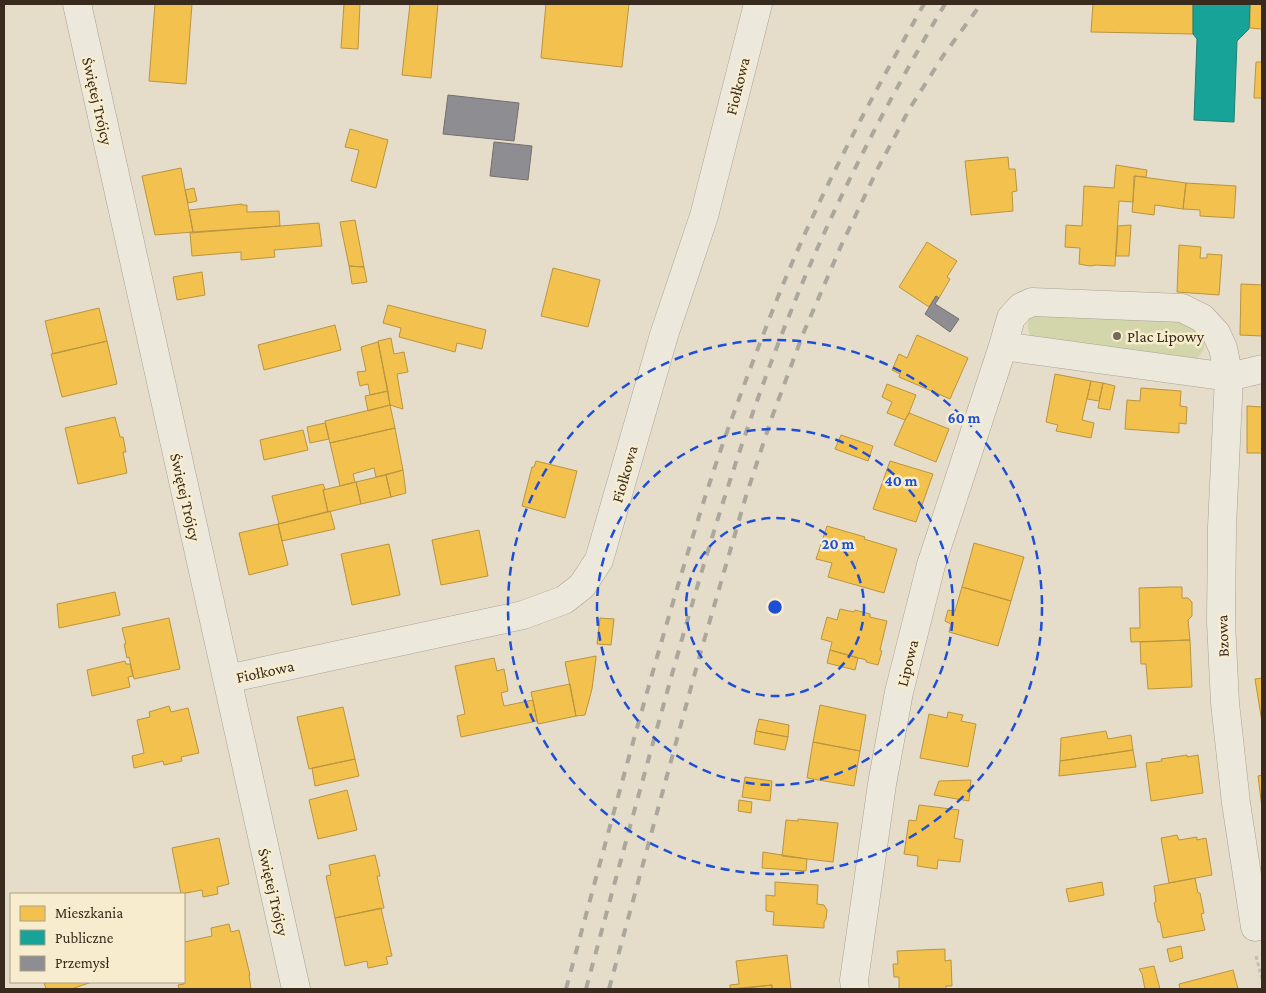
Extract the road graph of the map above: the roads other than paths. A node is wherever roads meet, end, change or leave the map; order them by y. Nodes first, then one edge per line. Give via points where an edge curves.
1 (77, 4) edge
2 (758, 4) edge
3 (1003, 346) junction
4 (1262, 369) edge
5 (1229, 377) junction
6 (227, 679) junction
7 (1255, 927) dead end
8 (296, 989) edge
9 (855, 989) edge

1 - 6 street, Świętej Trójcy
2 - 6 street, Fiołkowa via 704,216 664,335 599,560 582,586 564,600 523,615
3 - 5 street
3 - 5 street via 1011,318 1021,307 1032,302 1182,308 1202,318 1216,333
3 - 9 street, Lipowa via 931,565 899,692 882,784
4 - 5 street
5 - 7 street, Bzowa via 1221,622 1225,704 1236,803
6 - 8 street, Świętej Trójcy

